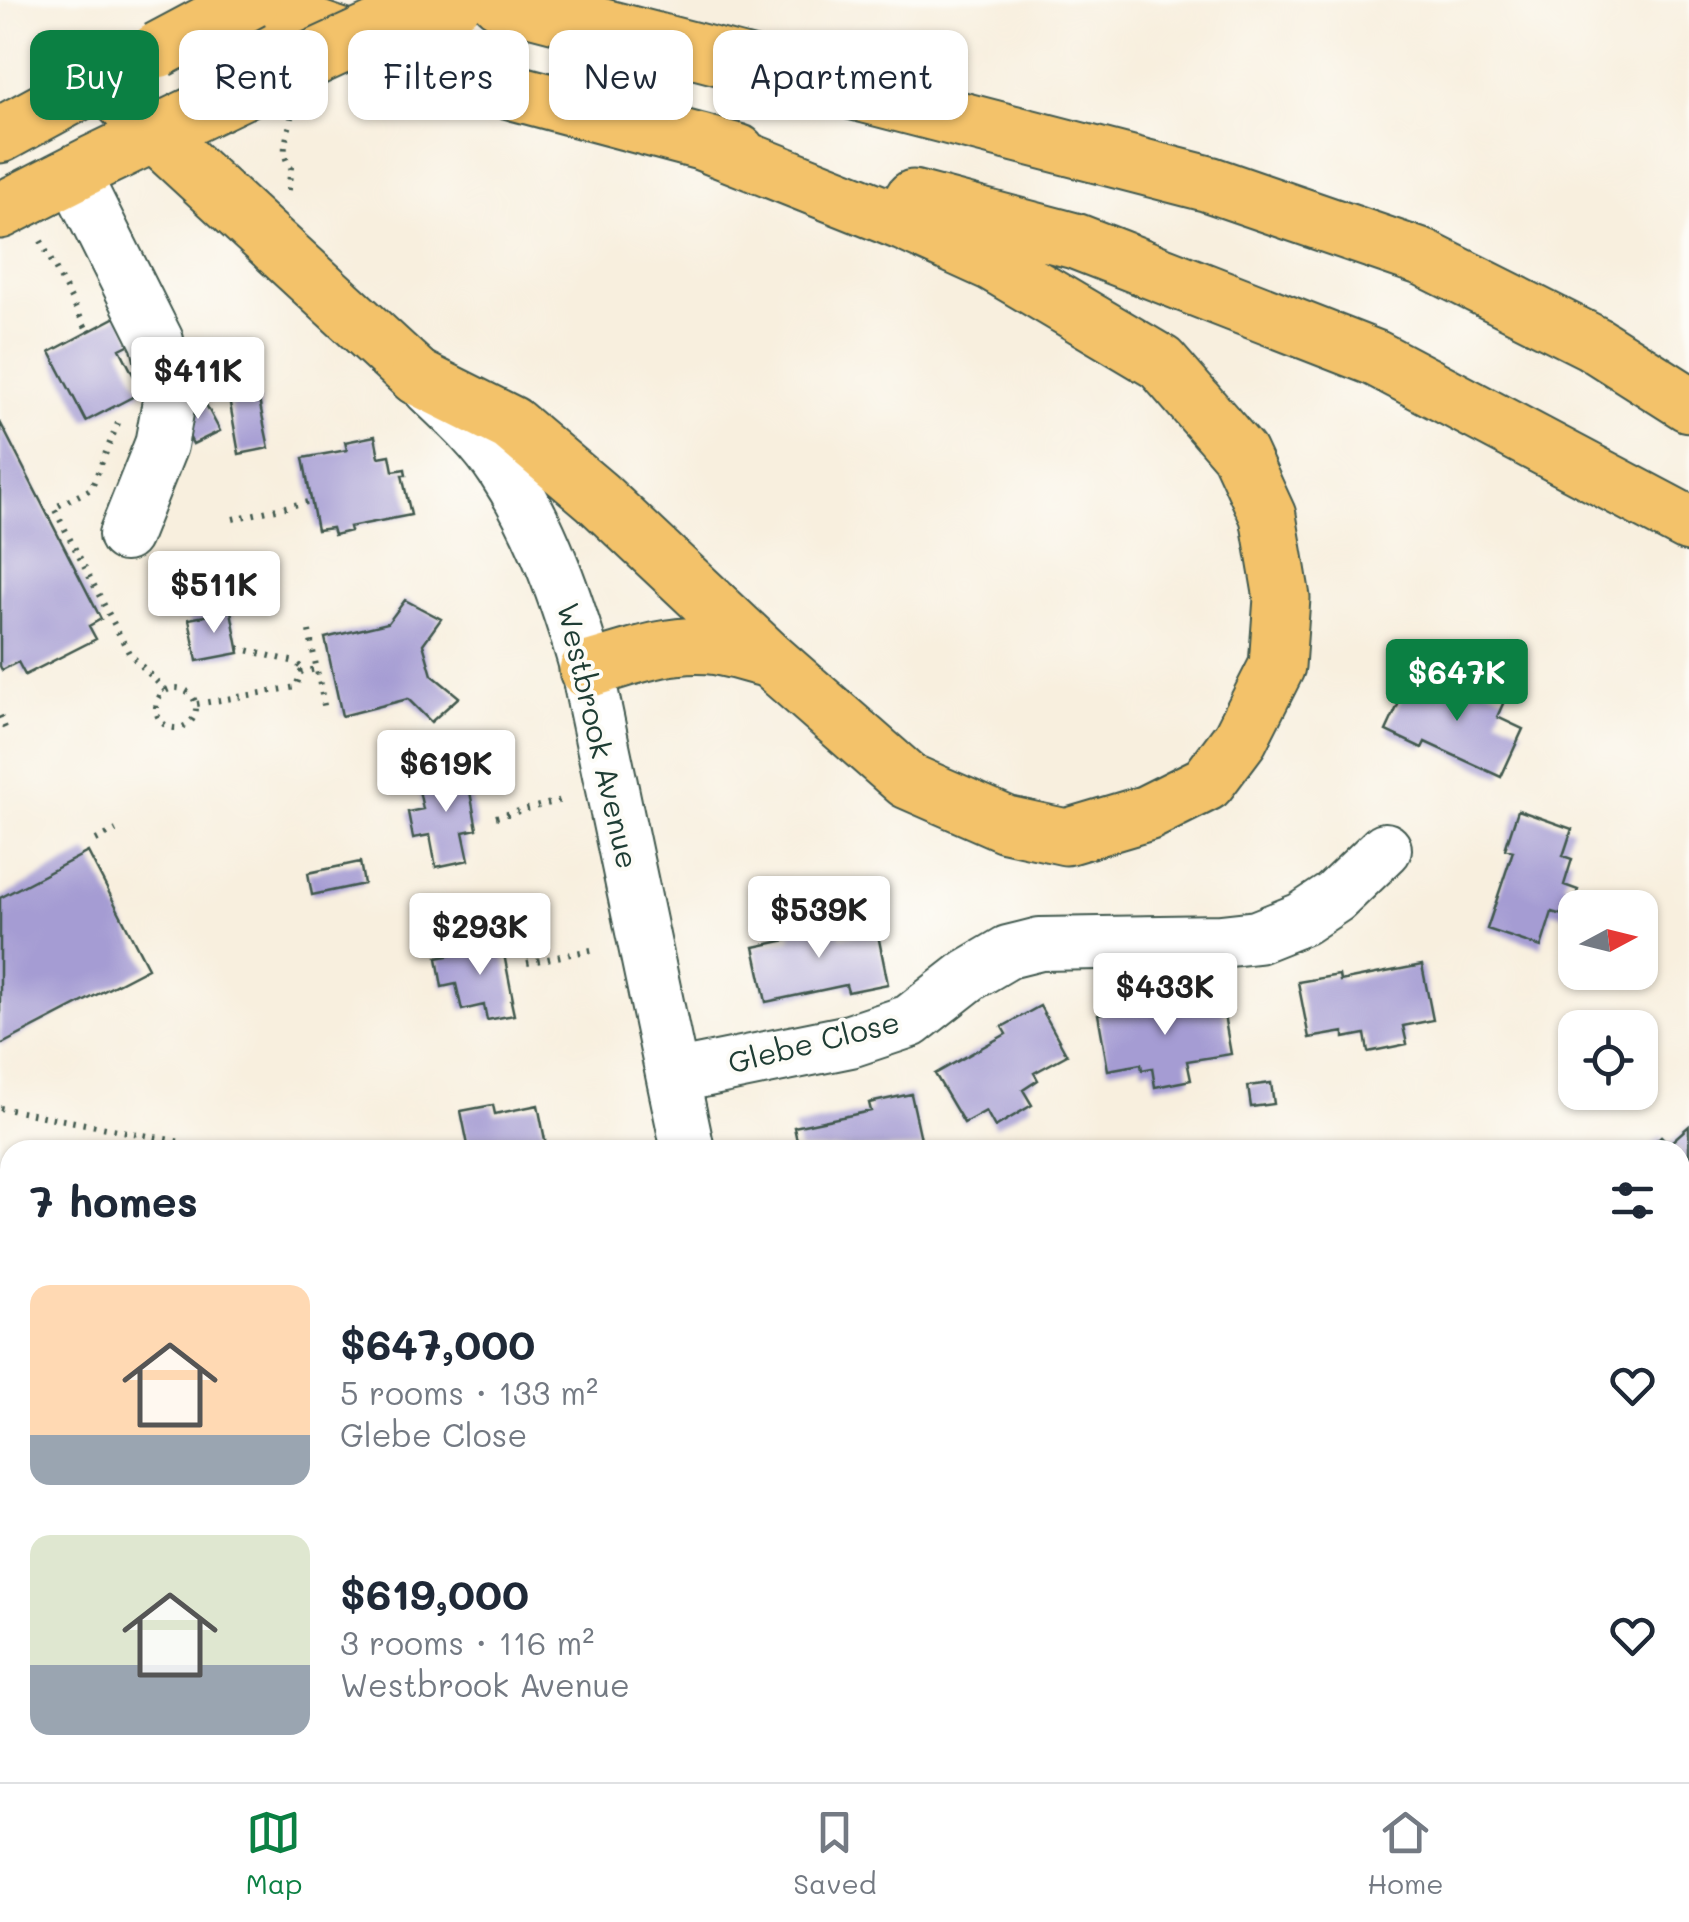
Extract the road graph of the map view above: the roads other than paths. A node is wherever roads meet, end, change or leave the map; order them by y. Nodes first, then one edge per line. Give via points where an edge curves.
1 (224, 0) edge
2 (252, 0) edge
3 (499, 0) edge
4 (442, 2) edge
5 (159, 49) edge
6 (30, 119) edge
7 (141, 120) edge
8 (154, 134) junction
9 (0, 135) edge
10 (701, 142) junction
11 (73, 174) junction
12 (20, 226) edge
13 (417, 377) junction
14 (1689, 404) edge
15 (1689, 524) edge
16 (125, 535) dead end
17 (770, 660) junction
18 (587, 670) junction
19 (1385, 849) dead end
20 (673, 1077) junction
21 (686, 1140) edge

1 - 10 main road via 460,78
2 - 5 main road, bridge
3 - 14 main road via 1209,184 1424,258 1593,343
4 - 8 main road, bridge via 335,47 276,94
6 - 9 main road
7 - 8 main road, Westbrook Avenue
8 - 11 main road
8 - 13 main road, Westbrook Avenue
10 - 15 main road via 1093,248 1375,358
10 - 17 main road via 994,264 1160,363 1238,452 1268,516 1282,598 1277,666 1208,784 1146,813 1066,837 1006,824 908,781
11 - 12 main road
11 - 16 street via 157,341 170,396 161,445
13 - 17 main road via 511,424
13 - 18 street, Westbrook Avenue via 502,467 552,562
17 - 18 main road via 683,646
18 - 20 street, Westbrook Avenue
19 - 20 street, Glebe Close via 1335,897 1257,937 1040,944 1008,952 910,1020 850,1041
20 - 21 street, Westbrook Avenue

